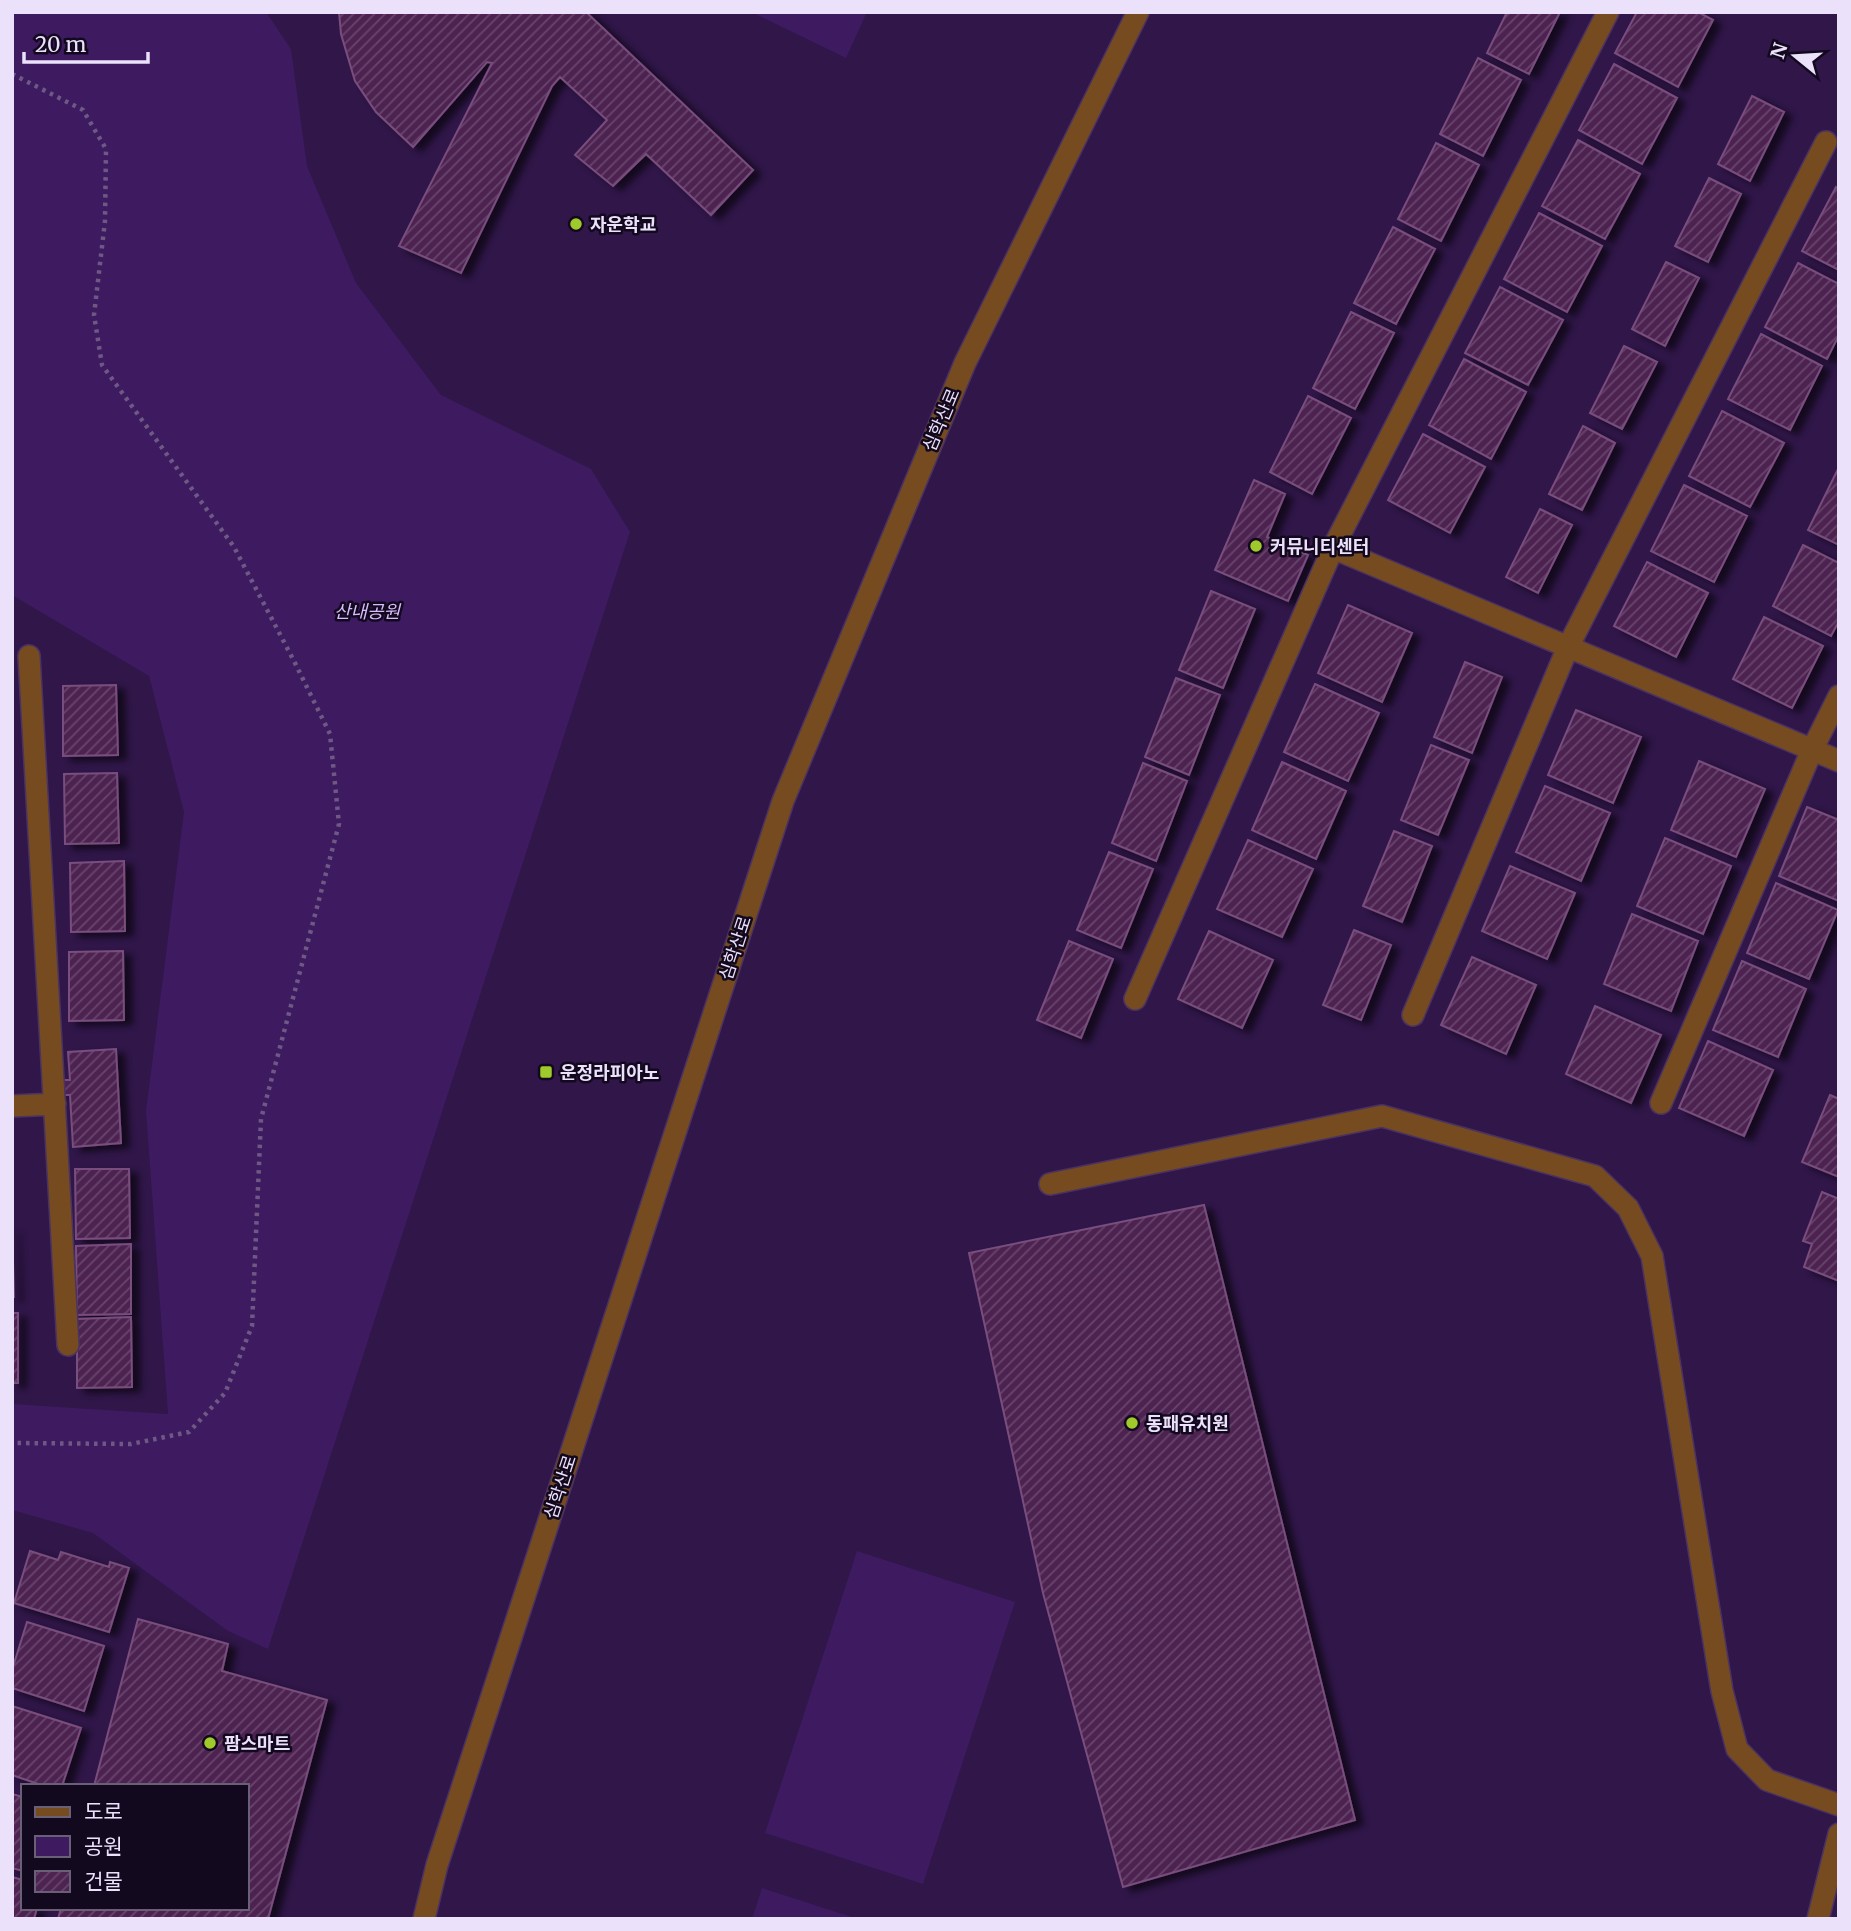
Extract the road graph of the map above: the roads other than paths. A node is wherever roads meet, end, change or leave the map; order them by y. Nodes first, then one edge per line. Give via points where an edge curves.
1 (1138, 12) edge
2 (1608, 12) edge
3 (1826, 142) dead end
4 (1333, 548) junction
5 (1568, 647) junction
6 (29, 656) dead end
7 (1839, 696) edge
8 (1812, 750) junction
9 (1839, 761) edge
10 (1135, 999) dead end
11 (1413, 1015) dead end
12 (1661, 1103) dead end
13 (55, 1104) junction
14 (12, 1106) edge
15 (1050, 1184) dead end
16 (68, 1345) dead end
17 (1839, 1805) edge
18 (1839, 1834) edge
19 (424, 1919) edge
20 (1818, 1919) edge

1 - 19 street, 심학산로 via 965,363 783,801 437,1865
2 - 4 street
3 - 5 street
4 - 5 street
4 - 10 street
5 - 8 street
5 - 11 street
6 - 13 street
7 - 8 street
8 - 9 street
8 - 12 street
13 - 14 street
13 - 16 street
15 - 17 street via 1382,1116 1595,1176 1628,1208 1652,1256 1722,1691 1737,1749 1767,1780
18 - 20 street

